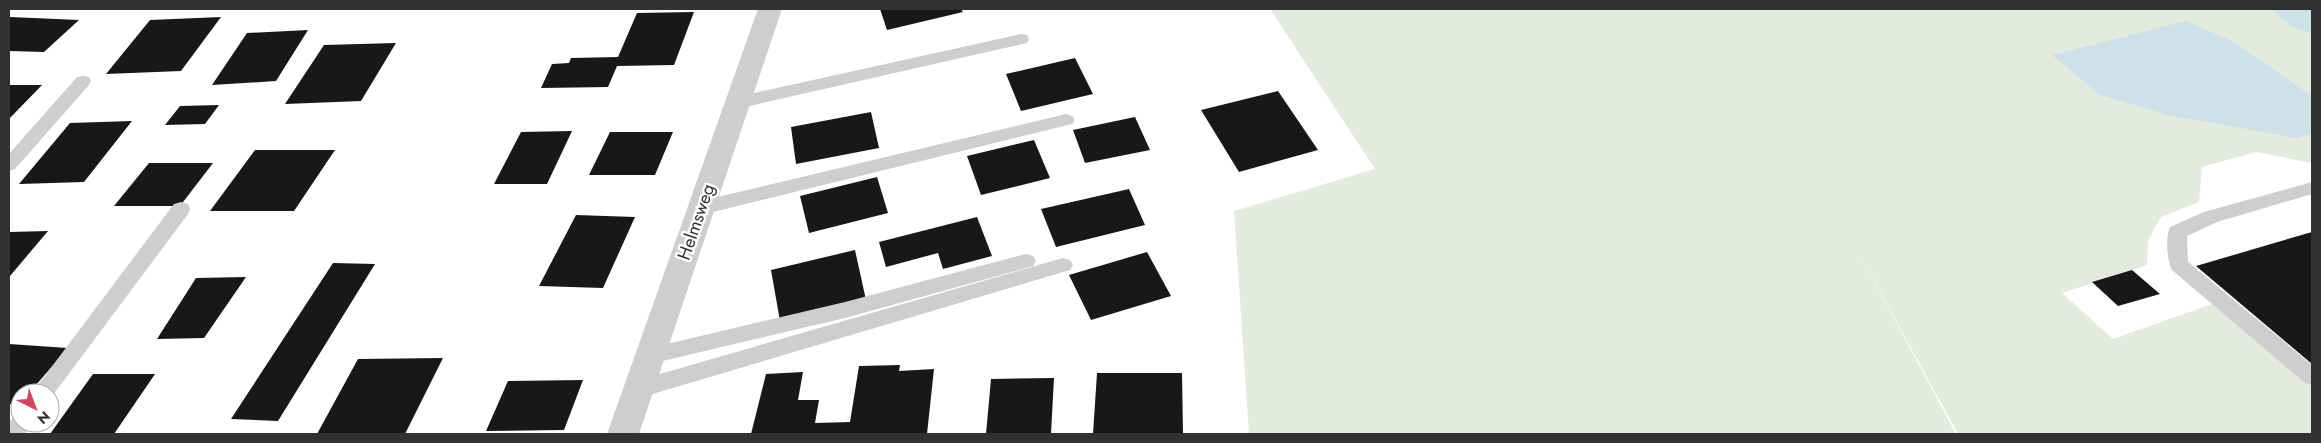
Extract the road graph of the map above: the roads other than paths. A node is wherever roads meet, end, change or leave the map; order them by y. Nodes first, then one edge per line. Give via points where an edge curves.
1 (770, 9) edge
2 (1021, 39) dead end
3 (82, 81) dead end
4 (736, 103) junction
5 (1066, 120) dead end
6 (9, 165) edge
7 (2312, 188) edge
8 (701, 208) junction
9 (181, 209) dead end
10 (1026, 261) dead end
11 (1062, 265) dead end
12 (650, 356) junction
13 (2312, 377) edge
14 (50, 383) edge
15 (638, 389) junction
16 (623, 434) edge

1 - 4 street, Helmsweg
2 - 4 lane
3 - 6 lane
4 - 8 street, Helmsweg
5 - 8 lane
7 - 13 lane via 2211,217 2177,232 2179,265
8 - 12 street, Helmsweg
9 - 14 lane
10 - 12 lane via 845,310
11 - 15 lane
12 - 15 street, Helmsweg
15 - 16 street, Helmsweg

